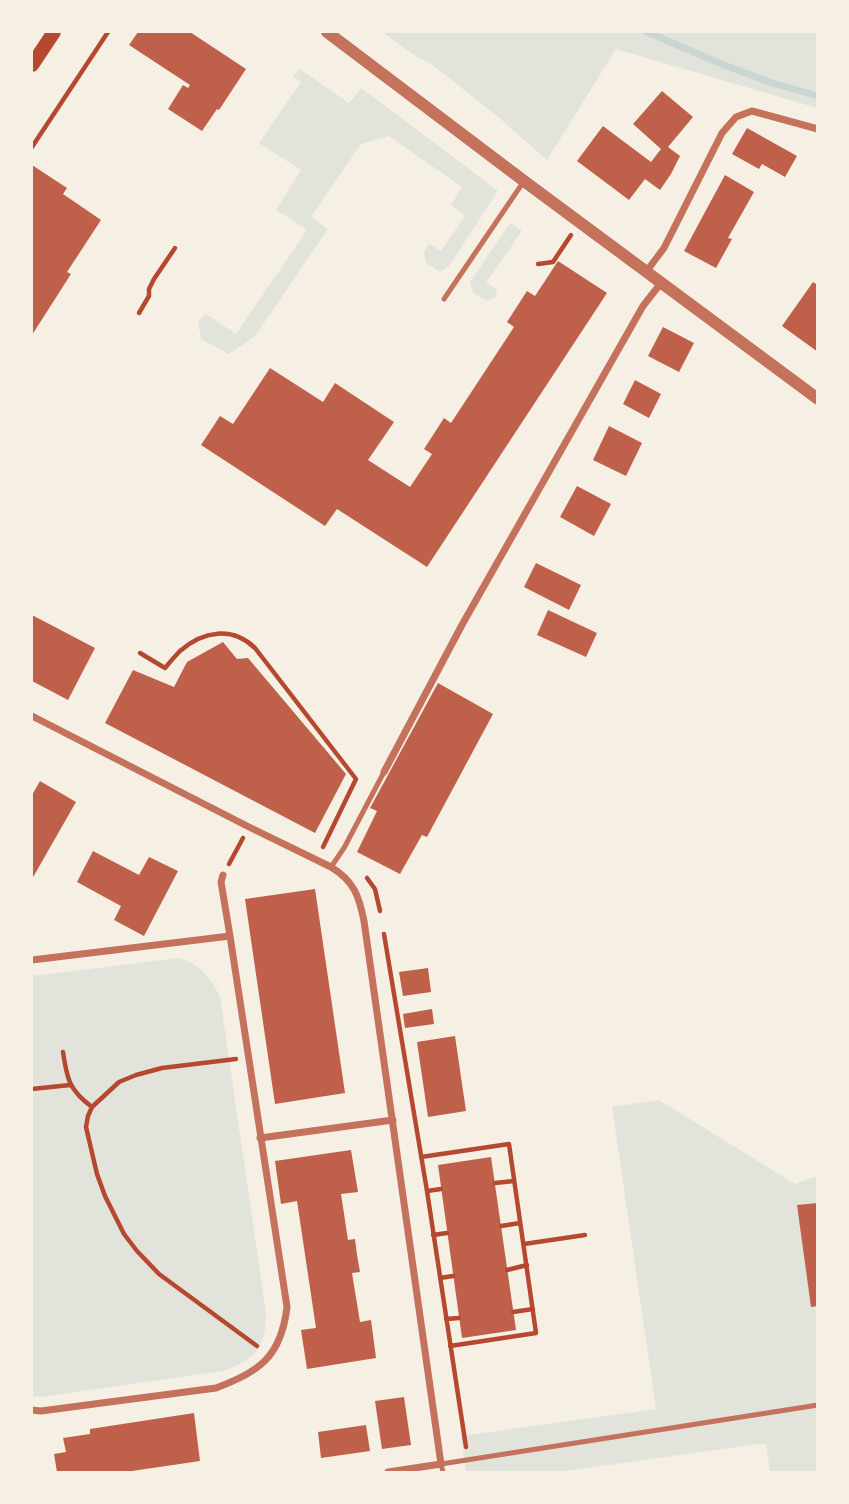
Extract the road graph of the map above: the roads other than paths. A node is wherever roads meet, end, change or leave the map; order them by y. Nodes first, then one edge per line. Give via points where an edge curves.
1 (54, 32) edge
2 (327, 32) edge
3 (32, 65) edge
4 (817, 128) edge
5 (524, 181) junction
6 (646, 272) junction
7 (662, 283) junction
8 (444, 299) dead end
9 (817, 399) edge
10 (32, 716) edge
11 (384, 772) joint
12 (331, 867) junction
13 (223, 875) road end
14 (230, 936) junction
15 (32, 960) edge
16 (393, 1120) junction
17 (260, 1138) junction
18 (817, 1405) edge
19 (32, 1410) edge
20 (442, 1468) edge
21 (388, 1472) edge

1 - 3 main road
2 - 5 street
4 - 6 street via 752,111 736,117 722,133 664,248
5 - 6 street
5 - 8 lane
6 - 7 street
7 - 9 street
7 - 11 street via 643,306
10 - 12 street
11 - 12 lane
12 - 16 street via 356,892 362,913
13 - 14 street
14 - 15 street
14 - 17 street
16 - 17 street
16 - 20 street
17 - 19 street via 287,1307 284,1328 269,1355 255,1370 216,1388
18 - 20 lane via 468,1460
20 - 21 street

